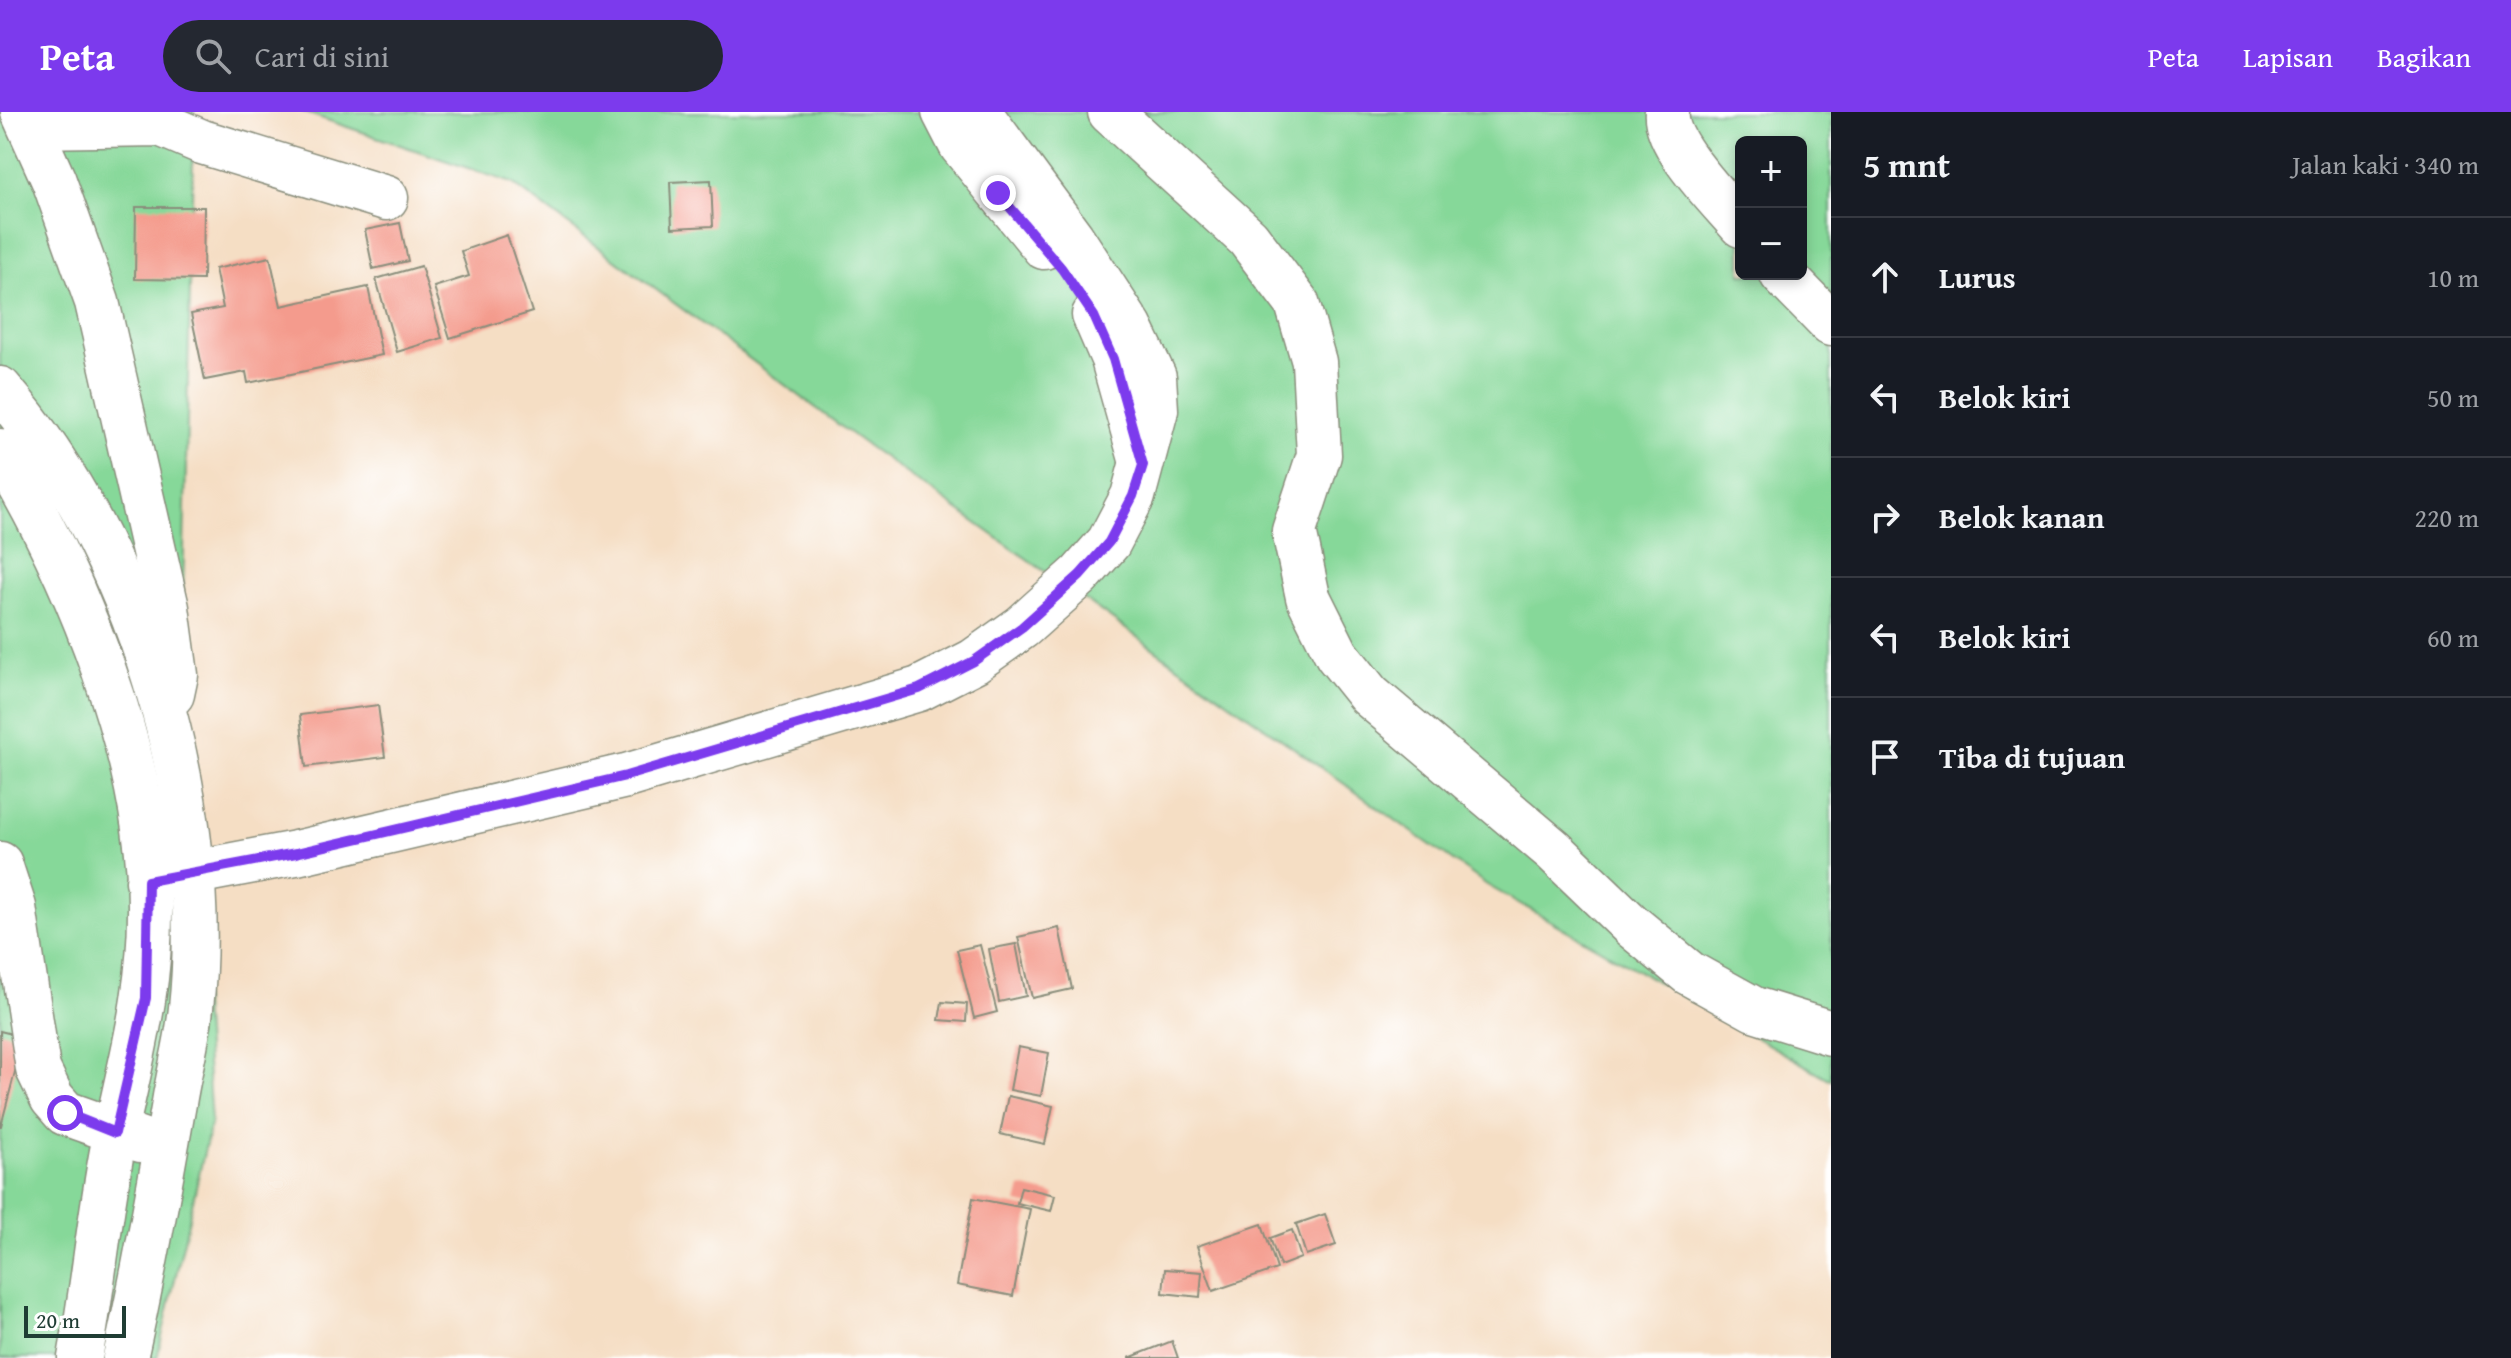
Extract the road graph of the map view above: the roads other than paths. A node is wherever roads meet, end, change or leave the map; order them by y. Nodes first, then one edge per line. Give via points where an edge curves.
1 (944, 112) edge
2 (979, 112) edge
3 (1110, 112) edge
4 (1667, 112) edge
5 (28, 119) edge
6 (386, 198) dead end
7 (1735, 218) edge
8 (1788, 280) edge
9 (1831, 324) edge
10 (0, 389) edge
11 (0, 451) edge
12 (1143, 465) junction
13 (164, 709) junction
14 (122, 734) junction
15 (0, 864) edge
16 (194, 875) junction
17 (148, 881) junction
18 (14, 999) edge
19 (1831, 1033) edge
20 (115, 1133) junction
21 (166, 1148) junction
22 (80, 1358) edge
23 (125, 1358) edge

1 - 12 street via 961,145 1094,316 1113,359
2 - 12 street via 1072,238 1130,327 1154,377 1156,410
3 - 19 street via 1248,238 1297,303 1314,362 1319,455 1294,531 1308,597 1337,655 1369,695 1689,973 1754,1009
4 - 7 street via 1683,156
5 - 6 street via 160,124 202,142
5 - 13 street via 97,302 135,460 176,675
8 - 9 street
10 - 13 street via 27,419 78,500 130,613
11 - 14 street via 74,594
12 - 16 street via 1109,542 1080,575 974,661 919,689 626,776
13 - 14 street
13 - 16 street
14 - 17 street via 141,802
15 - 18 street via 14,907
16 - 17 street
16 - 21 street via 191,1008
17 - 20 street via 146,998
18 - 20 street via 52,1098 65,1113
20 - 21 street
20 - 22 street
21 - 23 street

